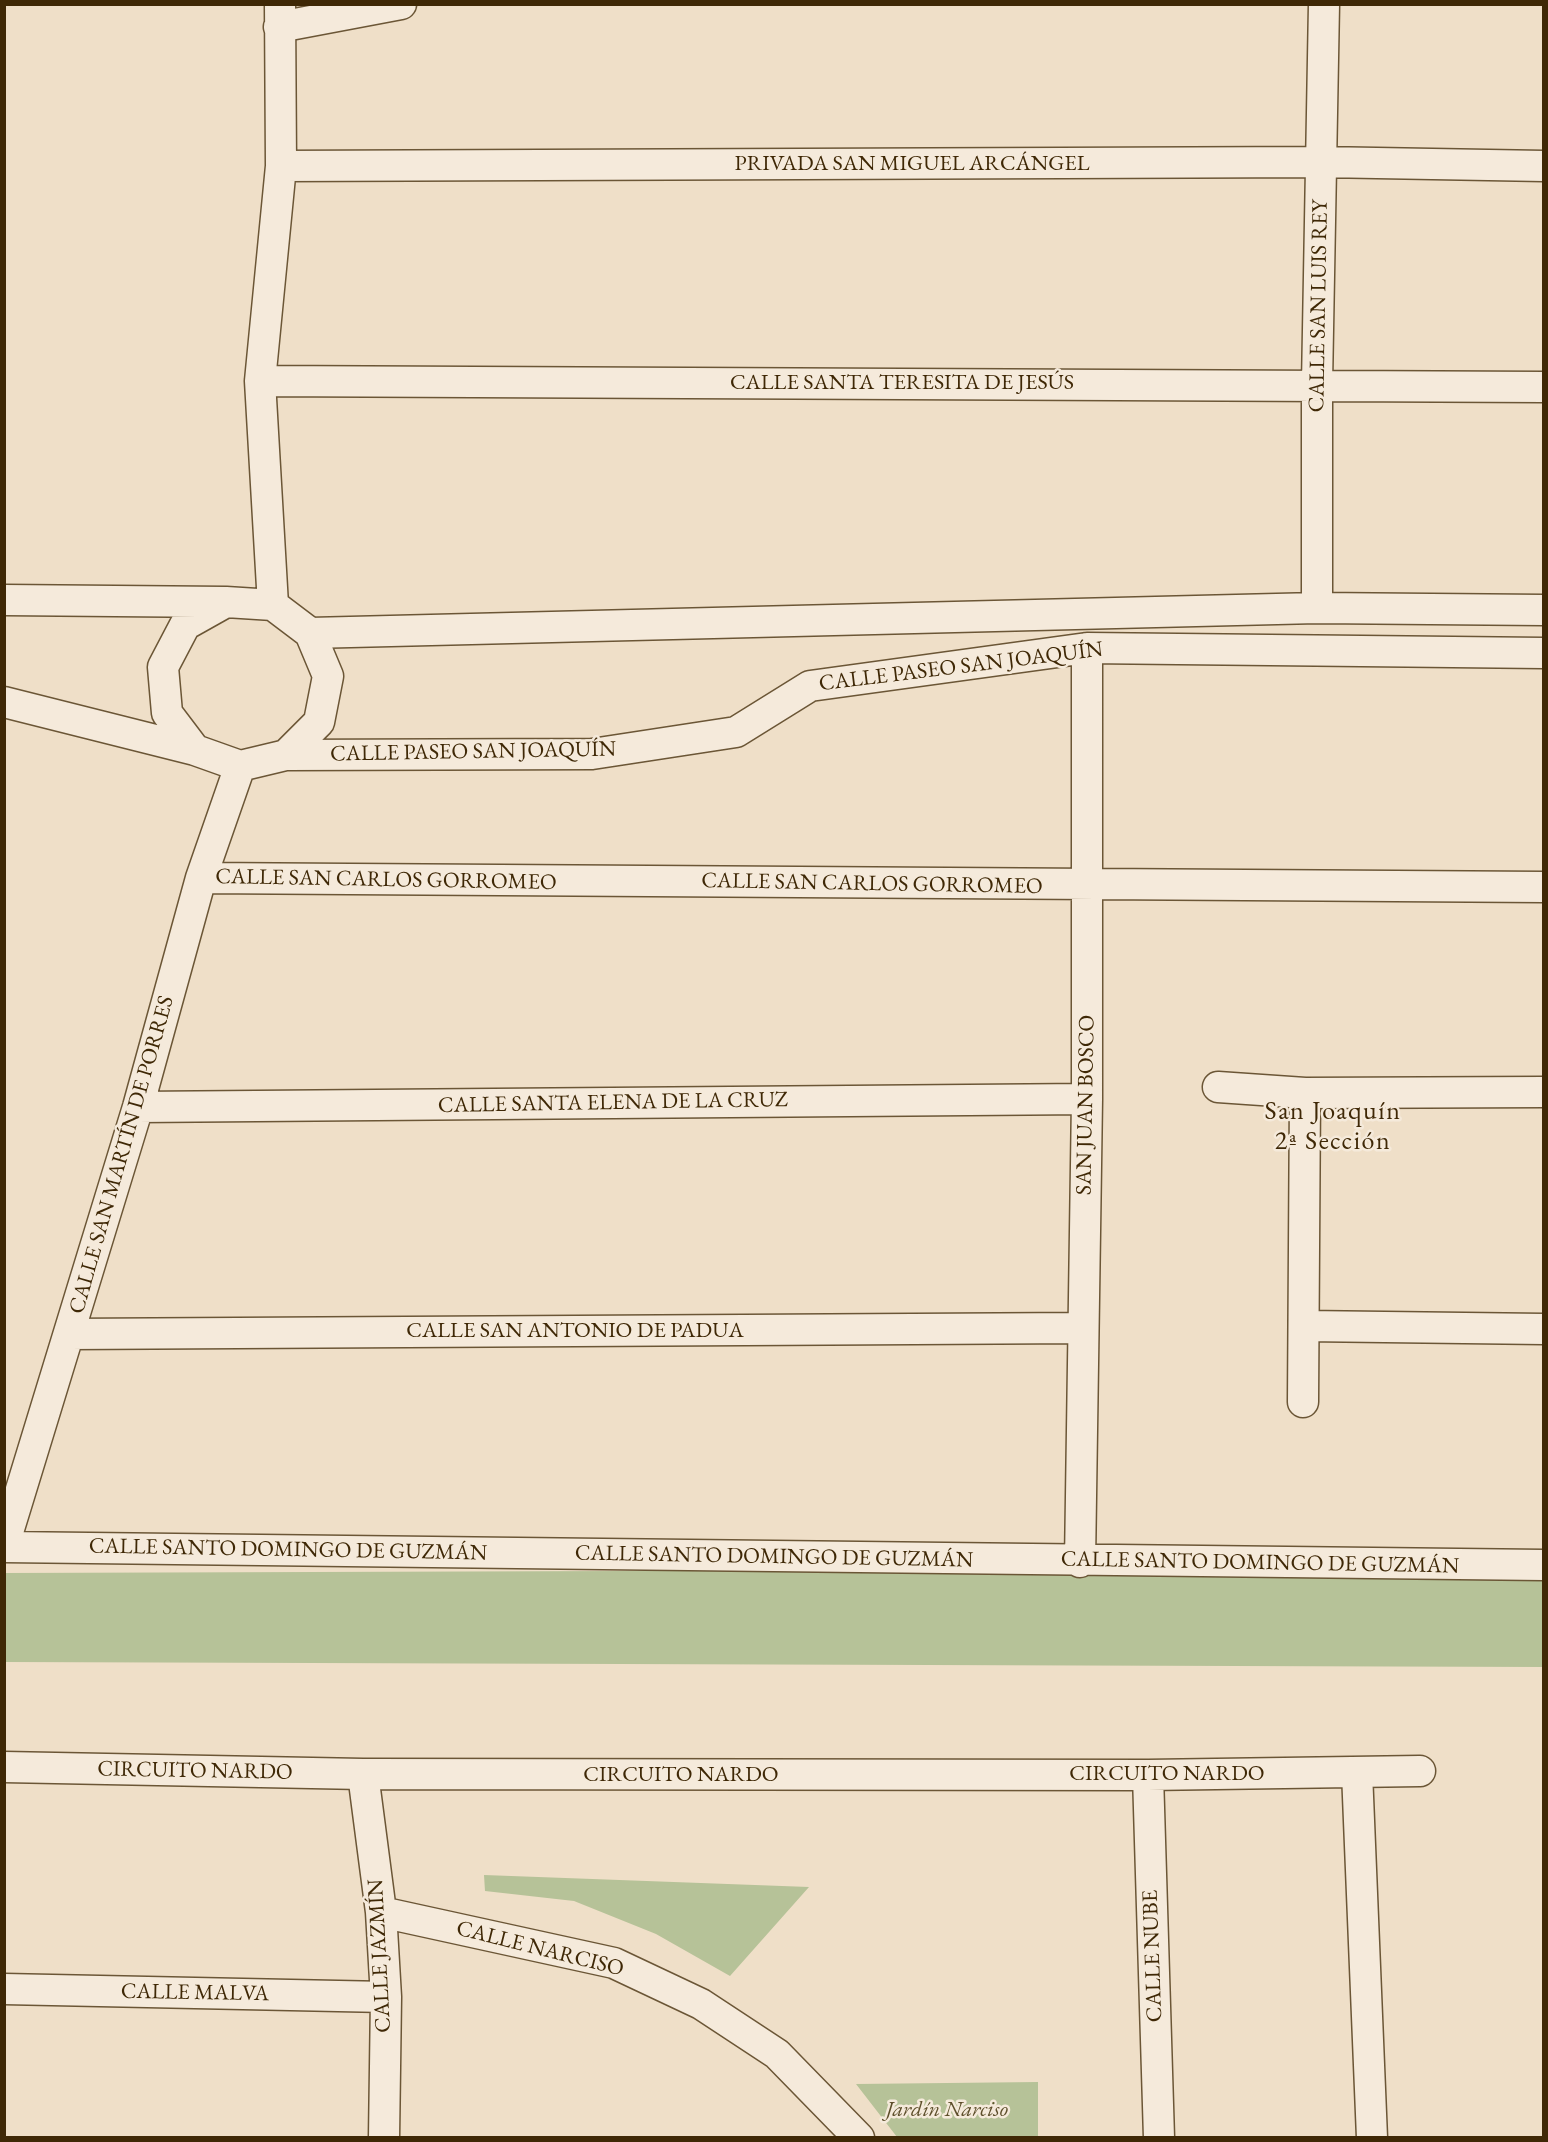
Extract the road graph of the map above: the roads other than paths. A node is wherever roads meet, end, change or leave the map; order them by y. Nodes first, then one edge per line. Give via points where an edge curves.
1 (401, 4) edge
2 (1324, 4) edge
3 (280, 16) edge
4 (1321, 162) junction
5 (281, 166) junction
6 (1544, 166) edge
7 (260, 381) junction
8 (1317, 384) junction
9 (1544, 387) edge
10 (4, 600) edge
11 (226, 603) junction
12 (273, 605) junction
13 (1317, 608) junction
14 (1544, 610) edge
15 (310, 633) junction
16 (1087, 648) junction
17 (1544, 653) edge
18 (4, 702) edge
19 (195, 750) junction
20 (286, 755) junction
21 (240, 766) junction
22 (201, 878) junction
23 (1087, 886) junction
24 (1544, 887) edge
25 (1218, 1087) dead end
26 (1544, 1092) edge
27 (1305, 1093) junction
28 (1087, 1099) junction
29 (138, 1107) junction
30 (1305, 1326) junction
31 (1082, 1328) junction
32 (1544, 1329) edge
33 (69, 1334) junction
34 (1303, 1402) dead end
35 (4, 1546) edge
36 (1080, 1562) junction
37 (1544, 1566) edge
38 (4, 1767) edge
39 (1420, 1771) dead end
40 (1357, 1772) junction
41 (363, 1774) junction
42 (1148, 1775) junction
43 (381, 1912) junction
44 (4, 1989) edge
45 (386, 1997) junction
46 (384, 2138) edge
47 (859, 2138) edge
48 (1158, 2138) edge
49 (1372, 2138) edge

1 - 3 street
2 - 4 street, CALLE SAN LUIS REY
3 - 5 street
4 - 5 street, PRIVADA SAN MIGUEL ARCÁNGEL
4 - 6 street, PRIVADA SAN MIGUEL ARCÁNGEL
4 - 8 street, CALLE SAN LUIS REY
5 - 7 street
7 - 8 street, CALLE SANTA TERESITA DE JESÚS
7 - 12 street
8 - 9 street, CALLE SANTA TERESITA DE JESÚS
8 - 13 street, CALLE SAN LUIS REY
10 - 11 street
11 - 12 street
11 - 19 street via 184,625 163,667 167,713
12 - 15 street
13 - 14 street, CALLE PASEO SAN JOAQUÍN
13 - 15 street, CALLE PASEO SAN JOAQUÍN
15 - 20 street via 328,676 319,722
16 - 17 street, CALLE PASEO SAN JOAQUÍN
16 - 20 street, CALLE PASEO SAN JOAQUÍN via 810,686 736,732 592,754
16 - 23 street, SAN JUAN BOSCO
18 - 19 street
19 - 21 street
20 - 21 street
21 - 22 street, CALLE SAN MARTÍN DE PORRES
22 - 23 street, CALLE SAN CARLOS GORROMEO
22 - 29 street, CALLE SAN MARTÍN DE PORRES
23 - 24 street, CALLE SAN CARLOS GORROMEO
23 - 28 street, SAN JUAN BOSCO
25 - 27 street
26 - 27 street
27 - 30 street
28 - 29 street, CALLE SANTA ELENA DE LA CRUZ
28 - 31 street, SAN JUAN BOSCO
29 - 33 street, CALLE SAN MARTÍN DE PORRES
30 - 32 street
30 - 34 street
31 - 33 street, CALLE SAN ANTONIO DE PADUA
31 - 36 street, SAN JUAN BOSCO
33 - 35 street, CALLE SAN MARTÍN DE PORRES
35 - 36 street, CALLE SANTO DOMINGO DE GUZMÁN
36 - 37 street, CALLE SANTO DOMINGO DE GUZMÁN
38 - 41 street, CIRCUITO NARDO
39 - 40 street, CIRCUITO NARDO
40 - 42 street, CIRCUITO NARDO
40 - 49 street
41 - 42 street, CIRCUITO NARDO
41 - 43 street, CALLE JAZMÍN
42 - 48 street, CALLE NUBE
43 - 45 street, CALLE JAZMÍN
43 - 47 street, CALLE NARCISO via 614,1963 653,1981 701,2004 777,2054
44 - 45 street, CALLE MALVA
45 - 46 street, CALLE JAZMÍN

